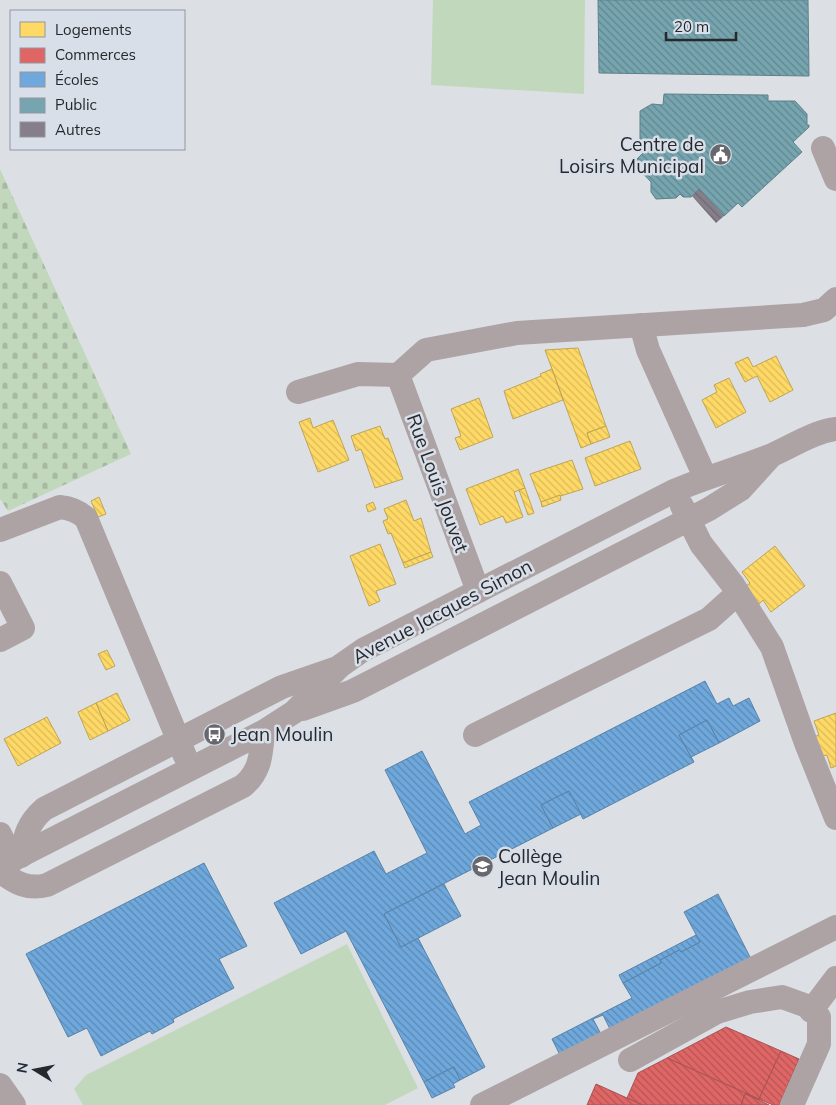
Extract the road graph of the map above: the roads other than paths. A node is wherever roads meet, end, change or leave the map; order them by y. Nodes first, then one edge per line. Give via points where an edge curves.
1 (824, 148) dead end
2 (836, 179) edge
3 (836, 299) edge
4 (641, 325) junction
5 (398, 375) junction
6 (298, 392) dead end
7 (832, 426) edge
8 (771, 455) junction
9 (705, 478) junction
10 (674, 491) junction
11 (689, 520) junction
12 (0, 530) edge
13 (550, 554) junction
14 (0, 584) edge
15 (478, 591) junction
16 (738, 594) junction
17 (527, 602) junction
18 (0, 640) edge
19 (340, 666) junction
20 (294, 712) junction
21 (263, 732) junction
22 (474, 735) dead end
23 (178, 740) junction
24 (190, 769) junction
25 (836, 818) edge
26 (0, 834) edge
27 (8, 863) edge
28 (836, 927) edge
29 (836, 978) edge
30 (812, 1010) junction
31 (630, 1060) dead end
32 (0, 1085) edge
33 (14, 1105) edge
34 (482, 1105) edge
35 (792, 1105) edge

1 - 2 street
3 - 4 street via 824,310 803,315
4 - 5 street via 517,333 426,350
4 - 9 street via 648,350
5 - 6 street via 358,374
5 - 15 street, Rue Louis Jouvet
7 - 8 street, Avenue Jacques Simon
8 - 9 street, Avenue Jacques Simon
8 - 11 street via 741,489
9 - 10 street, Avenue Jacques Simon
10 - 11 street
10 - 13 street, Avenue Jacques Simon
11 - 16 street via 701,544
11 - 17 street
12 - 23 street via 60,507 69,507 86,518
13 - 15 street, Avenue Jacques Simon
13 - 17 street
14 - 18 street via 23,628
15 - 19 street, Avenue Jacques Simon via 363,650
16 - 22 street via 709,619
16 - 25 street via 772,646
17 - 20 street via 353,691
19 - 20 street, Avenue Jacques Simon
19 - 23 street via 282,688
20 - 21 street, Avenue Jacques Simon
21 - 24 street, Avenue Jacques Simon
21 - 27 street via 257,768 252,779 243,786 47,885 28,887 10,880
23 - 24 street
23 - 27 street via 44,809 33,819
24 - 27 street, Avenue Jacques Simon
26 - 27 street
28 - 34 street
29 - 30 street
30 - 31 street via 782,997 750,1002 718,1012
30 - 35 street via 819,1017 819,1044
32 - 33 street

